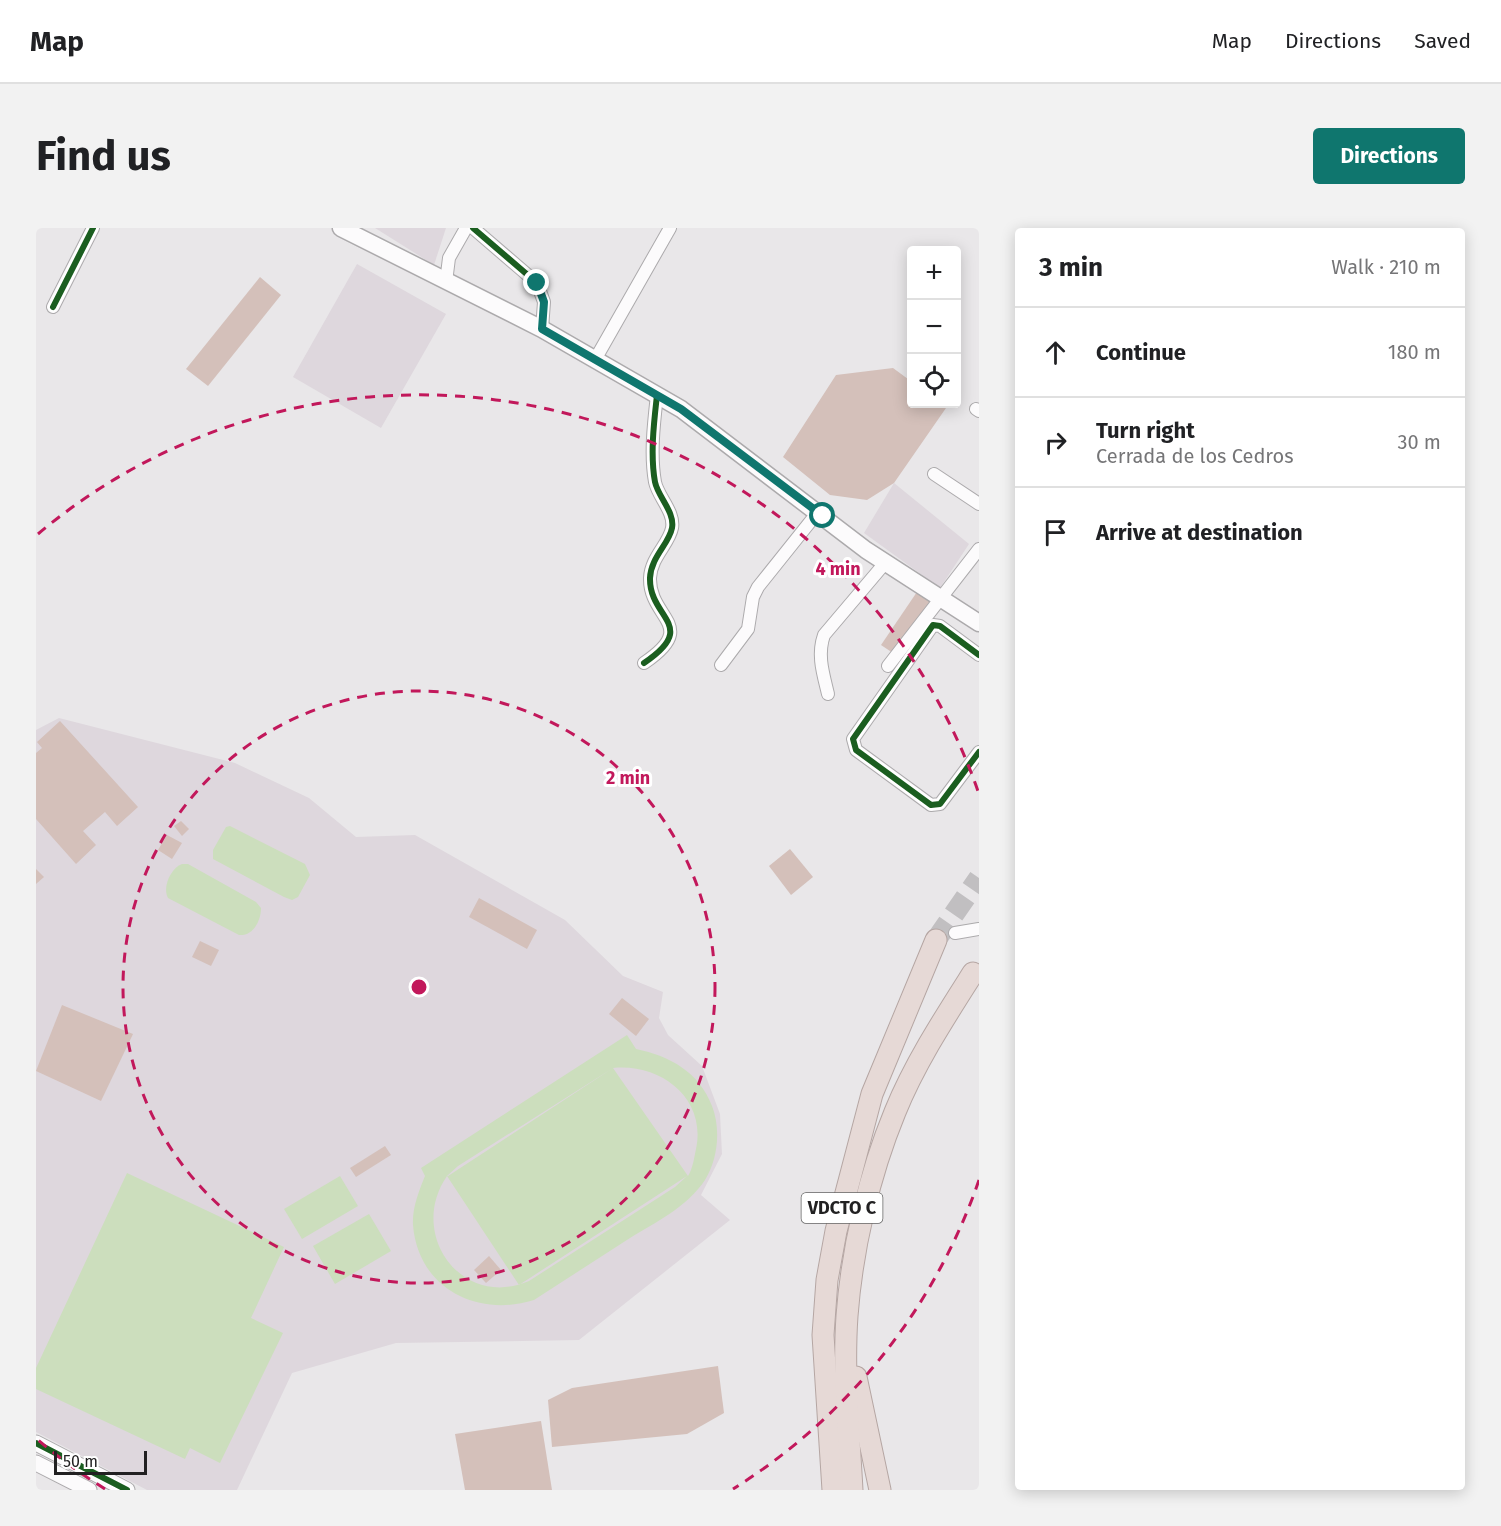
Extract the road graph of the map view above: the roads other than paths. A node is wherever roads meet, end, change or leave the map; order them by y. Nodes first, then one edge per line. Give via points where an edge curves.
1 (93, 228) edge
2 (341, 228) edge
3 (466, 228) edge
4 (472, 228) edge
5 (670, 228) edge
6 (446, 282) junction
7 (53, 307) dead end
8 (542, 329) junction
9 (596, 358) junction
10 (657, 395) junction
11 (934, 474) dead end
12 (979, 504) edge
13 (818, 512) junction
14 (979, 549) edge
15 (885, 562) junction
16 (942, 598) junction
17 (979, 622) edge
18 (979, 655) edge
19 (644, 663) dead end
20 (721, 665) dead end
21 (888, 666) dead end
22 (828, 694) dead end
23 (979, 752) edge
24 (979, 929) edge
25 (946, 937) joint
26 (973, 973) dead end
27 (847, 1361) junction
28 (36, 1443) edge
29 (36, 1463) edge
30 (89, 1490) edge
31 (127, 1490) edge
32 (833, 1490) edge
33 (852, 1490) edge
34 (880, 1490) edge

1 - 7 street
2 - 6 main road
3 - 6 street via 449,258
4 - 8 street via 537,283 544,302
5 - 9 street
6 - 8 main road
8 - 9 main road
9 - 10 main road
10 - 13 main road
10 - 19 street via 655,482 670,513 672,528 653,563 651,587 667,619 670,636 665,649
11 - 12 street
13 - 15 main road
13 - 20 street via 758,587 748,629
14 - 16 street
15 - 16 main road
15 - 22 street via 824,635 820,660
16 - 17 main road
16 - 21 street
18 - 23 street via 933,625 853,740 856,750 932,805 940,804
24 - 25 street
25 - 32 highway, VDCTO C via 872,1095 836,1231 823,1335
26 - 27 highway, VDCTO C via 895,1111 875,1169 852,1277
27 - 33 highway, VDCTO C
27 - 34 highway via 856,1376 865,1411
28 - 31 street
29 - 30 street

